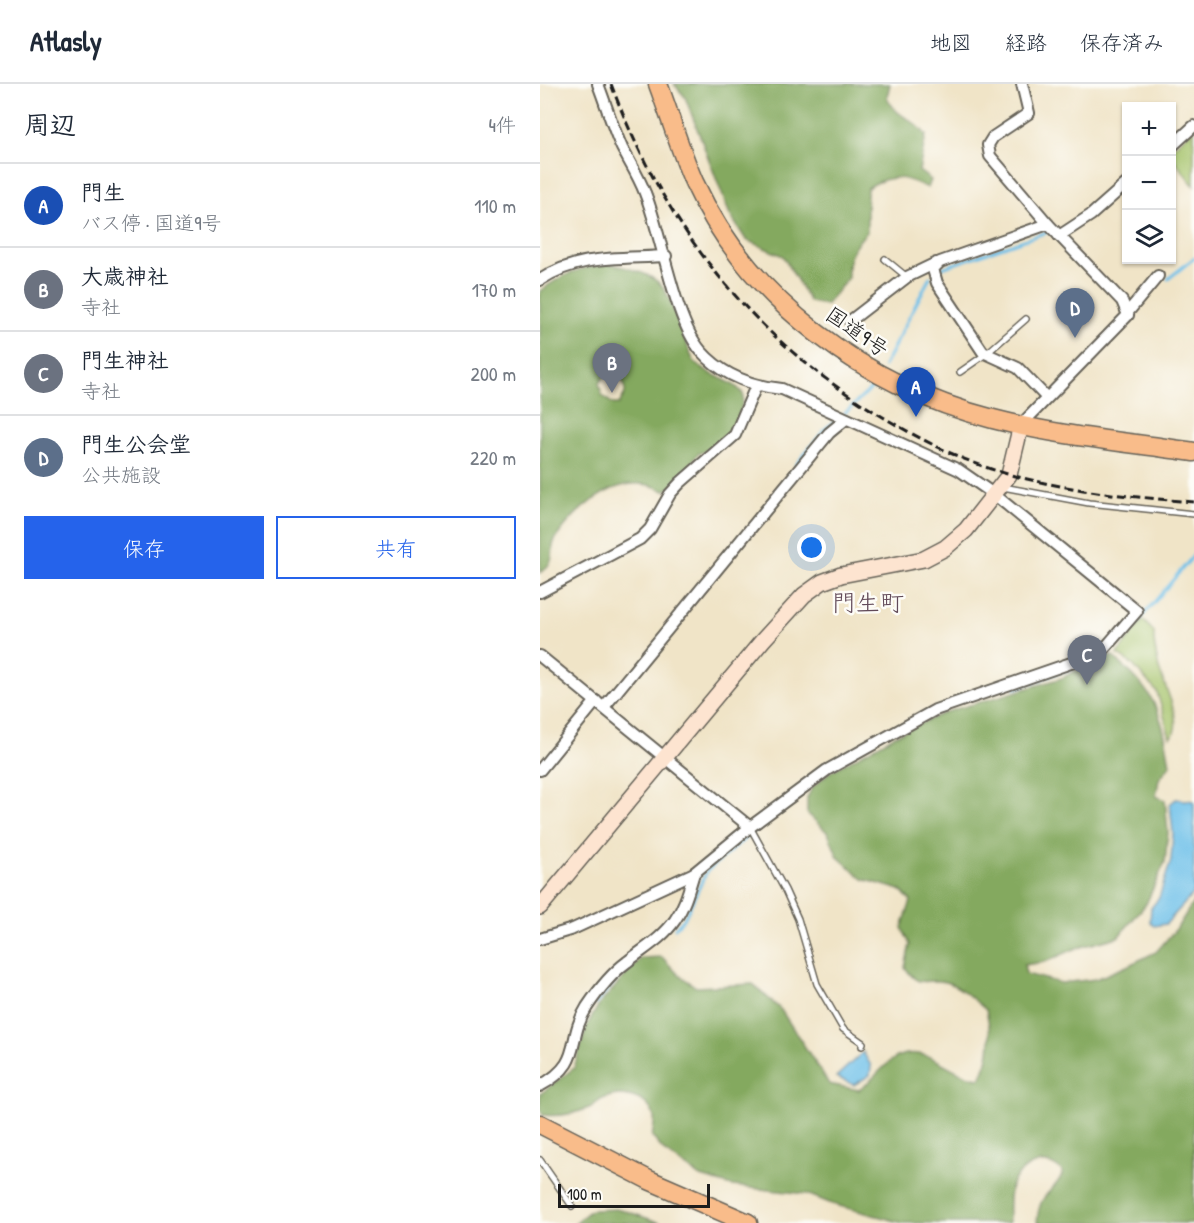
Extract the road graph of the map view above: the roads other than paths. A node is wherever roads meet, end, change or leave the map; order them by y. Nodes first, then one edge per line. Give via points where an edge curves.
1 (598, 84) edge
2 (658, 84) edge
3 (1022, 84) edge
4 (1194, 126) edge
5 (1176, 142) edge
6 (1122, 187) edge
7 (1054, 230) junction
8 (666, 256) junction
9 (885, 259) dead end
10 (936, 263) junction
11 (1158, 276) dead end
12 (907, 277) junction
13 (540, 280) edge
14 (1128, 312) junction
15 (1026, 319) dead end
16 (850, 321) dead end
17 (986, 354) junction
18 (960, 372) dead end
19 (756, 386) junction
20 (1046, 397) junction
21 (842, 417) junction
22 (1021, 425) junction
23 (1194, 452) edge
24 (998, 491) junction
25 (1194, 514) edge
26 (540, 592) edge
27 (540, 656) edge
28 (600, 704) junction
29 (666, 758) junction
30 (540, 770) edge
31 (752, 830) junction
32 (694, 873) junction
33 (540, 907) edge
34 (540, 939) edge
35 (862, 1046) dead end
36 (540, 1086) edge
37 (540, 1124) edge
38 (540, 1160) edge
39 (572, 1206) dead end
40 (748, 1223) edge

1 - 8 street via 621,146 645,192
2 - 22 highway, 国道9号 via 694,182 734,249 783,306 847,355 884,377 969,412
3 - 7 street via 1029,113 993,137 988,145 990,156
4 - 5 street
6 - 7 street via 1090,215
7 - 10 street
7 - 14 street
8 - 13 street via 579,261
8 - 19 street via 686,322 701,351 729,373
9 - 12 lane
10 - 12 street
10 - 17 street via 933,269 937,283
11 - 14 street
12 - 16 street
14 - 20 street via 1125,321
15 - 17 lane
17 - 18 lane
17 - 20 street via 1017,368
19 - 21 street via 782,389
19 - 26 street via 735,435 680,483 640,539
20 - 22 street
21 - 24 street
21 - 28 street
22 - 23 highway, 国道9号
22 - 24 street via 1011,469
24 - 25 lane
24 - 29 street via 966,530 934,554 841,575 804,595
24 - 31 street via 1137,611 1094,655 934,710 826,770
27 - 28 street
28 - 29 street
28 - 30 street
29 - 31 street
29 - 33 street
31 - 32 street
31 - 35 lane via 798,919 818,984 843,1029
32 - 34 street via 573,929
32 - 36 street via 675,921 602,988 587,1008 570,1061
37 - 40 highway via 649,1180
38 - 39 lane

